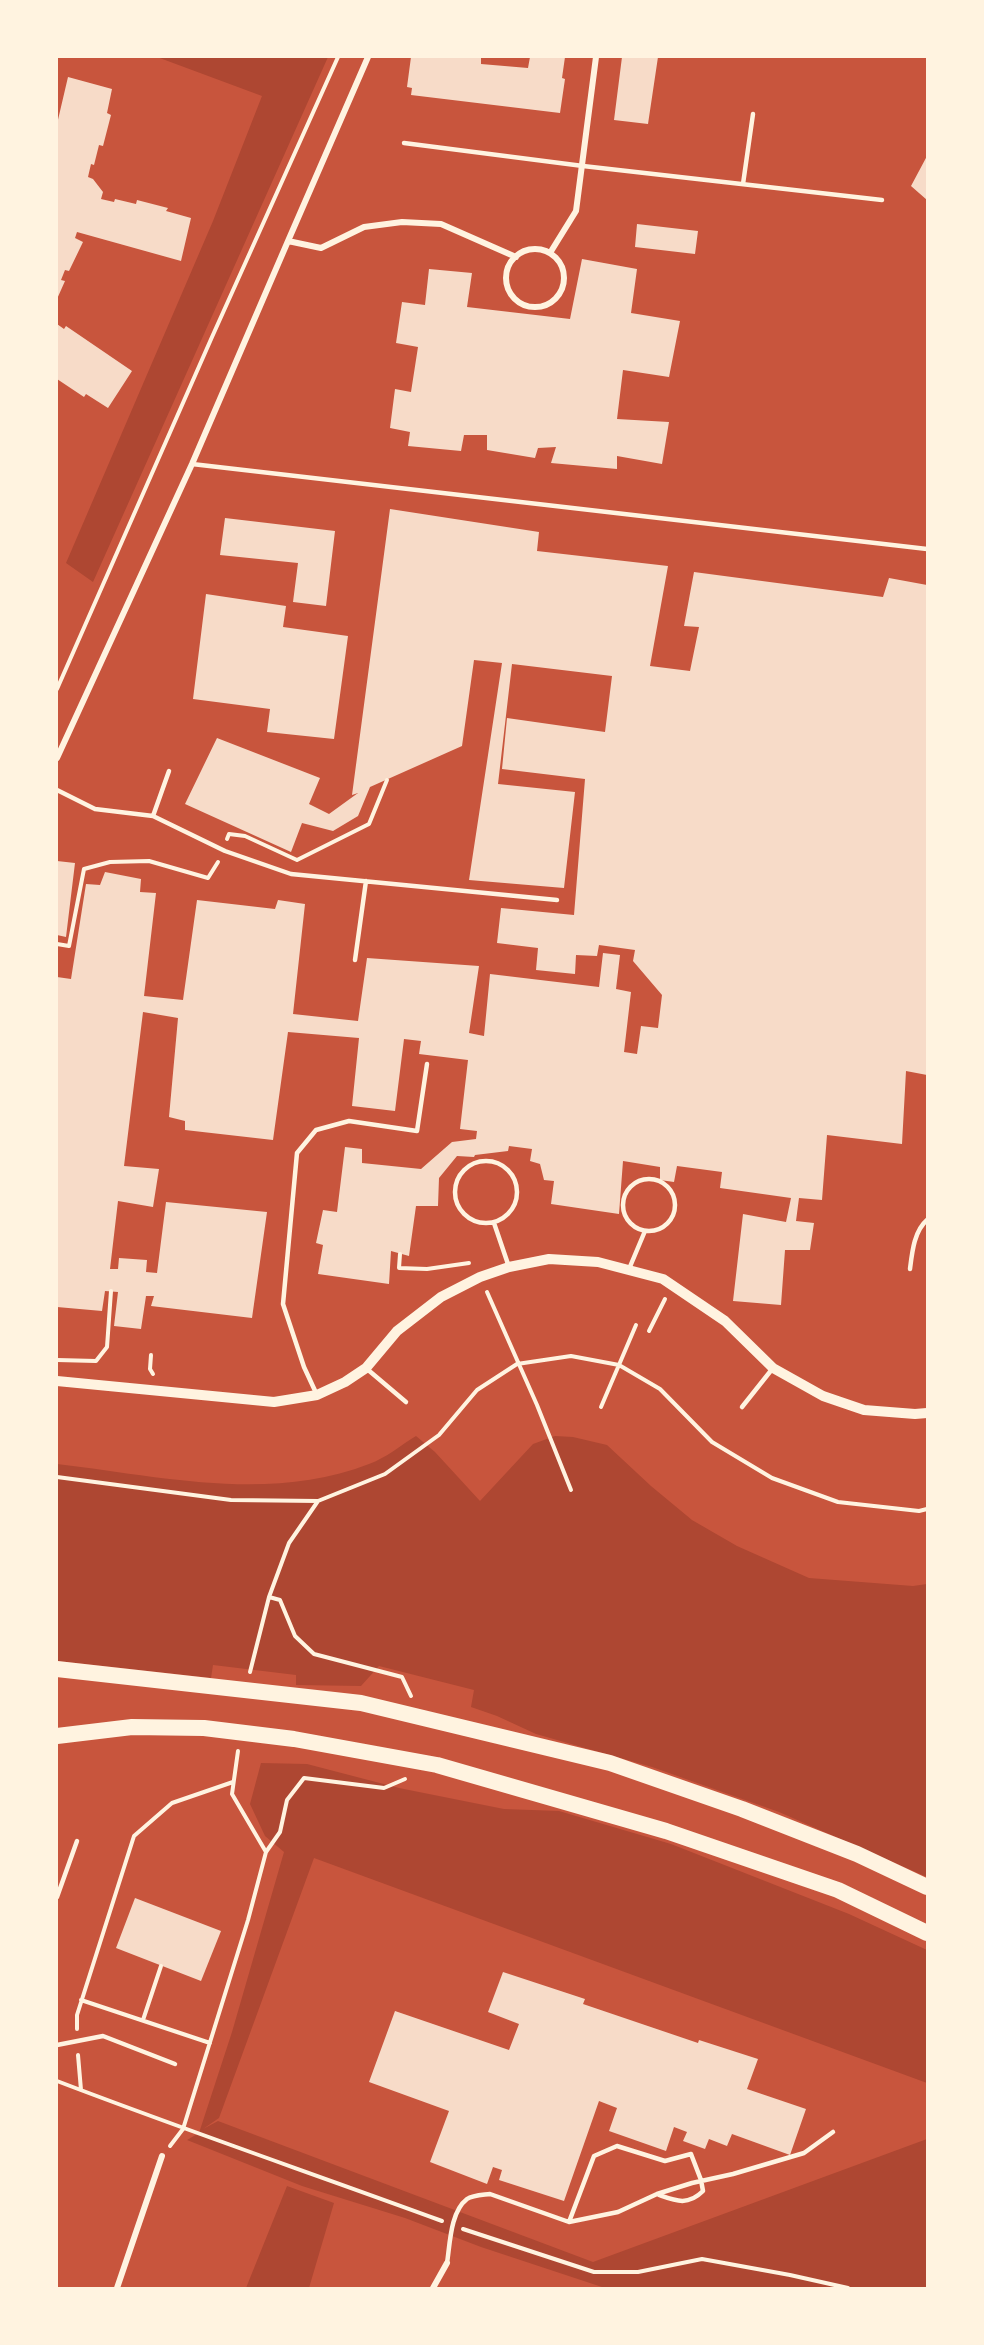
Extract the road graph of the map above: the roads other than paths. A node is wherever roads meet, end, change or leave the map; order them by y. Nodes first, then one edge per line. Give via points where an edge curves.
1 (368, 57) edge
2 (596, 57) edge
3 (753, 114) dead end
4 (404, 143) dead end
5 (583, 166) junction
6 (743, 184) junction
7 (882, 200) dead end
8 (288, 241) junction
9 (550, 252) junction
10 (516, 257) junction
11 (192, 464) junction
12 (927, 549) edge
13 (57, 758) edge
14 (170, 771) dead end
15 (57, 790) edge
16 (153, 816) junction
17 (366, 881) junction
18 (557, 900) dead end
19 (355, 960) dead end
20 (427, 1065) dead end
21 (927, 1220) edge
22 (494, 1223) junction
23 (645, 1231) junction
24 (508, 1267) junction
25 (629, 1269) junction
26 (910, 1269) dead end
27 (366, 1368) junction
28 (773, 1368) junction
29 (57, 1381) edge
30 (317, 1395) junction
31 (406, 1402) dead end
32 (742, 1407) dead end
33 (927, 1413) edge
34 (57, 1669) edge
35 (57, 1736) edge
36 (77, 1841) dead end
37 (927, 1887) edge
38 (57, 1897) edge
39 (927, 1933) edge
40 (57, 2045) edge
41 (175, 2064) dead end
42 (833, 2132) dead end
43 (162, 2156) road end
44 (701, 2180) junction
45 (657, 2194) junction
46 (569, 2222) junction
47 (447, 2263) joint
48 (117, 2288) edge
49 (433, 2288) edge

1 - 8 street
2 - 5 street
3 - 6 lane
4 - 5 lane
5 - 6 lane
5 - 9 street via 576,211
6 - 7 lane
8 - 10 street via 321,248 364,227 422,223 441,225
8 - 11 street
9 - 10 street via 530,249
9 - 10 street via 565,274 563,289 546,306 536,308 523,305 508,291 507,268
11 - 12 lane
11 - 13 street
14 - 16 lane
15 - 16 lane via 95,809
16 - 17 lane via 225,851 291,874
17 - 18 lane
17 - 19 lane
20 - 30 lane via 417,1131 349,1121 316,1130 297,1153 283,1304
21 - 26 lane via 914,1245
22 - 22 lane via 470,1220 458,1208 455,1198 459,1175 481,1161 501,1164 517,1183 518,1197 513,1210
22 - 24 lane
23 - 23 lane via 628,1221 624,1199 635,1182 657,1179 673,1193 674,1214 661,1229
23 - 25 lane
24 - 25 street via 549,1259 598,1262
24 - 27 street via 441,1297 398,1332
25 - 28 street via 663,1279 688,1295 725,1321
27 - 30 street
27 - 31 lane
28 - 32 lane
28 - 33 street via 823,1396 864,1410
29 - 30 street via 274,1402
34 - 37 highway via 361,1703 610,1763 742,1809 857,1854
35 - 39 highway via 132,1727 204,1728 437,1764 666,1831 827,1886
36 - 38 lane
40 - 41 lane via 103,2036
42 - 44 lane via 804,2153 733,2175
43 - 48 street
44 - 45 lane
44 - 45 lane via 703,2191 688,2201
44 - 46 lane via 691,2154 665,2161 617,2146 594,2156
45 - 46 lane via 618,2212
46 - 47 lane via 490,2194 477,2195 459,2209
47 - 49 street

